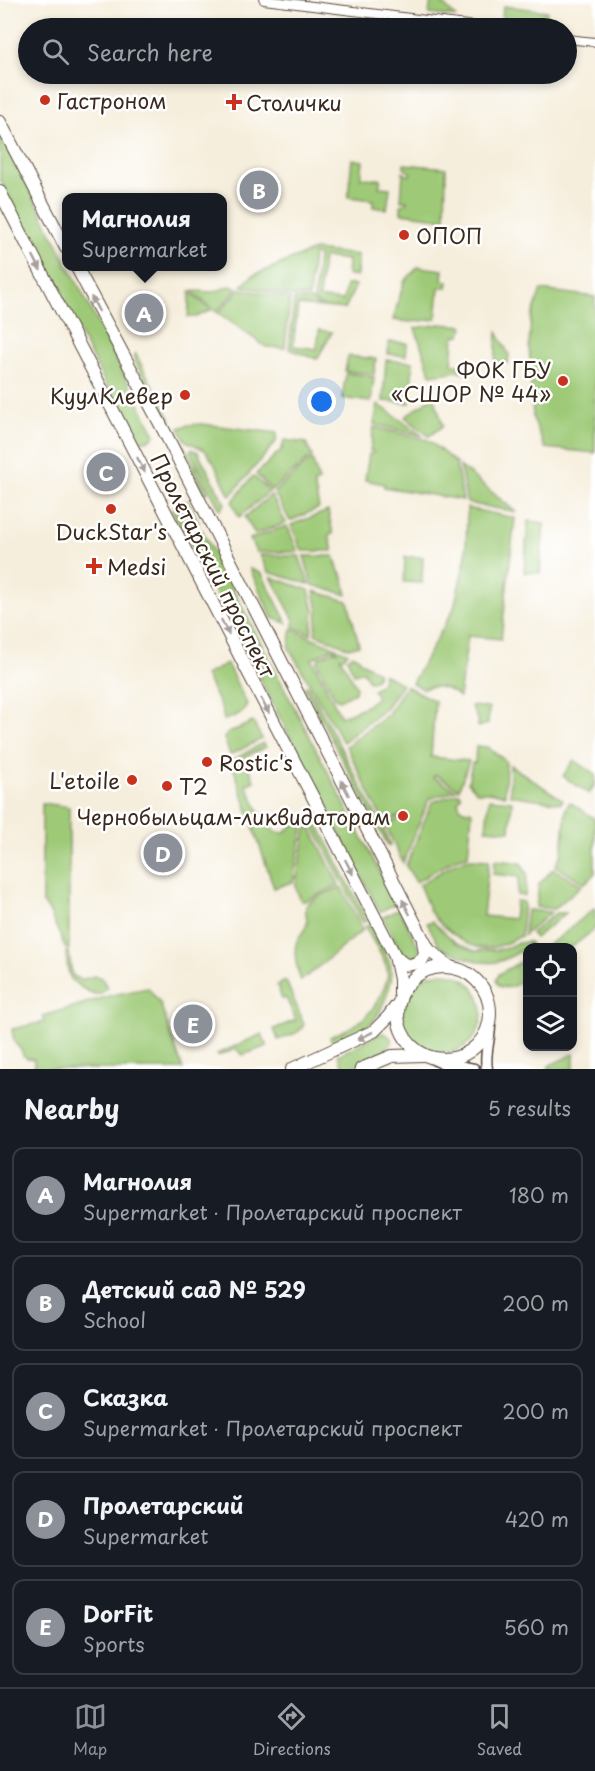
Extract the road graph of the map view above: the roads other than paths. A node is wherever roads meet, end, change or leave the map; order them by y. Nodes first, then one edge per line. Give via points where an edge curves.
1 (264, 0) edge
2 (410, 18) edge
3 (577, 40) edge
4 (595, 42) edge
5 (0, 122) edge
6 (0, 192) edge
7 (62, 240) edge
8 (78, 271) edge
9 (422, 937) junction
10 (395, 956) junction
11 (450, 967) junction
12 (399, 999) junction
13 (490, 1025) junction
14 (428, 1057) junction
15 (291, 1069) edge
16 (361, 1069) edge
17 (474, 1069) edge
18 (487, 1069) edge

1 - 2 street
3 - 4 street
5 - 7 main road
6 -> 10 main road, Пролетарский проспект
9 -> 8 main road, Пролетарский проспект
9 - 10 main road via 422,960 412,966
9 - 11 main road, Пролетарский проспект via 429,950
10 - 12 main road, Пролетарский проспект
11 - 12 main road via 419,974
11 - 13 main road via 464,970 486,990 491,1005
12 - 14 main road via 401,1031 408,1043
12 -> 15 main road via 374,1031
13 - 14 main road via 474,1047 453,1057
13 - 18 main road
14 - 16 main road via 393,1056
14 - 17 main road

